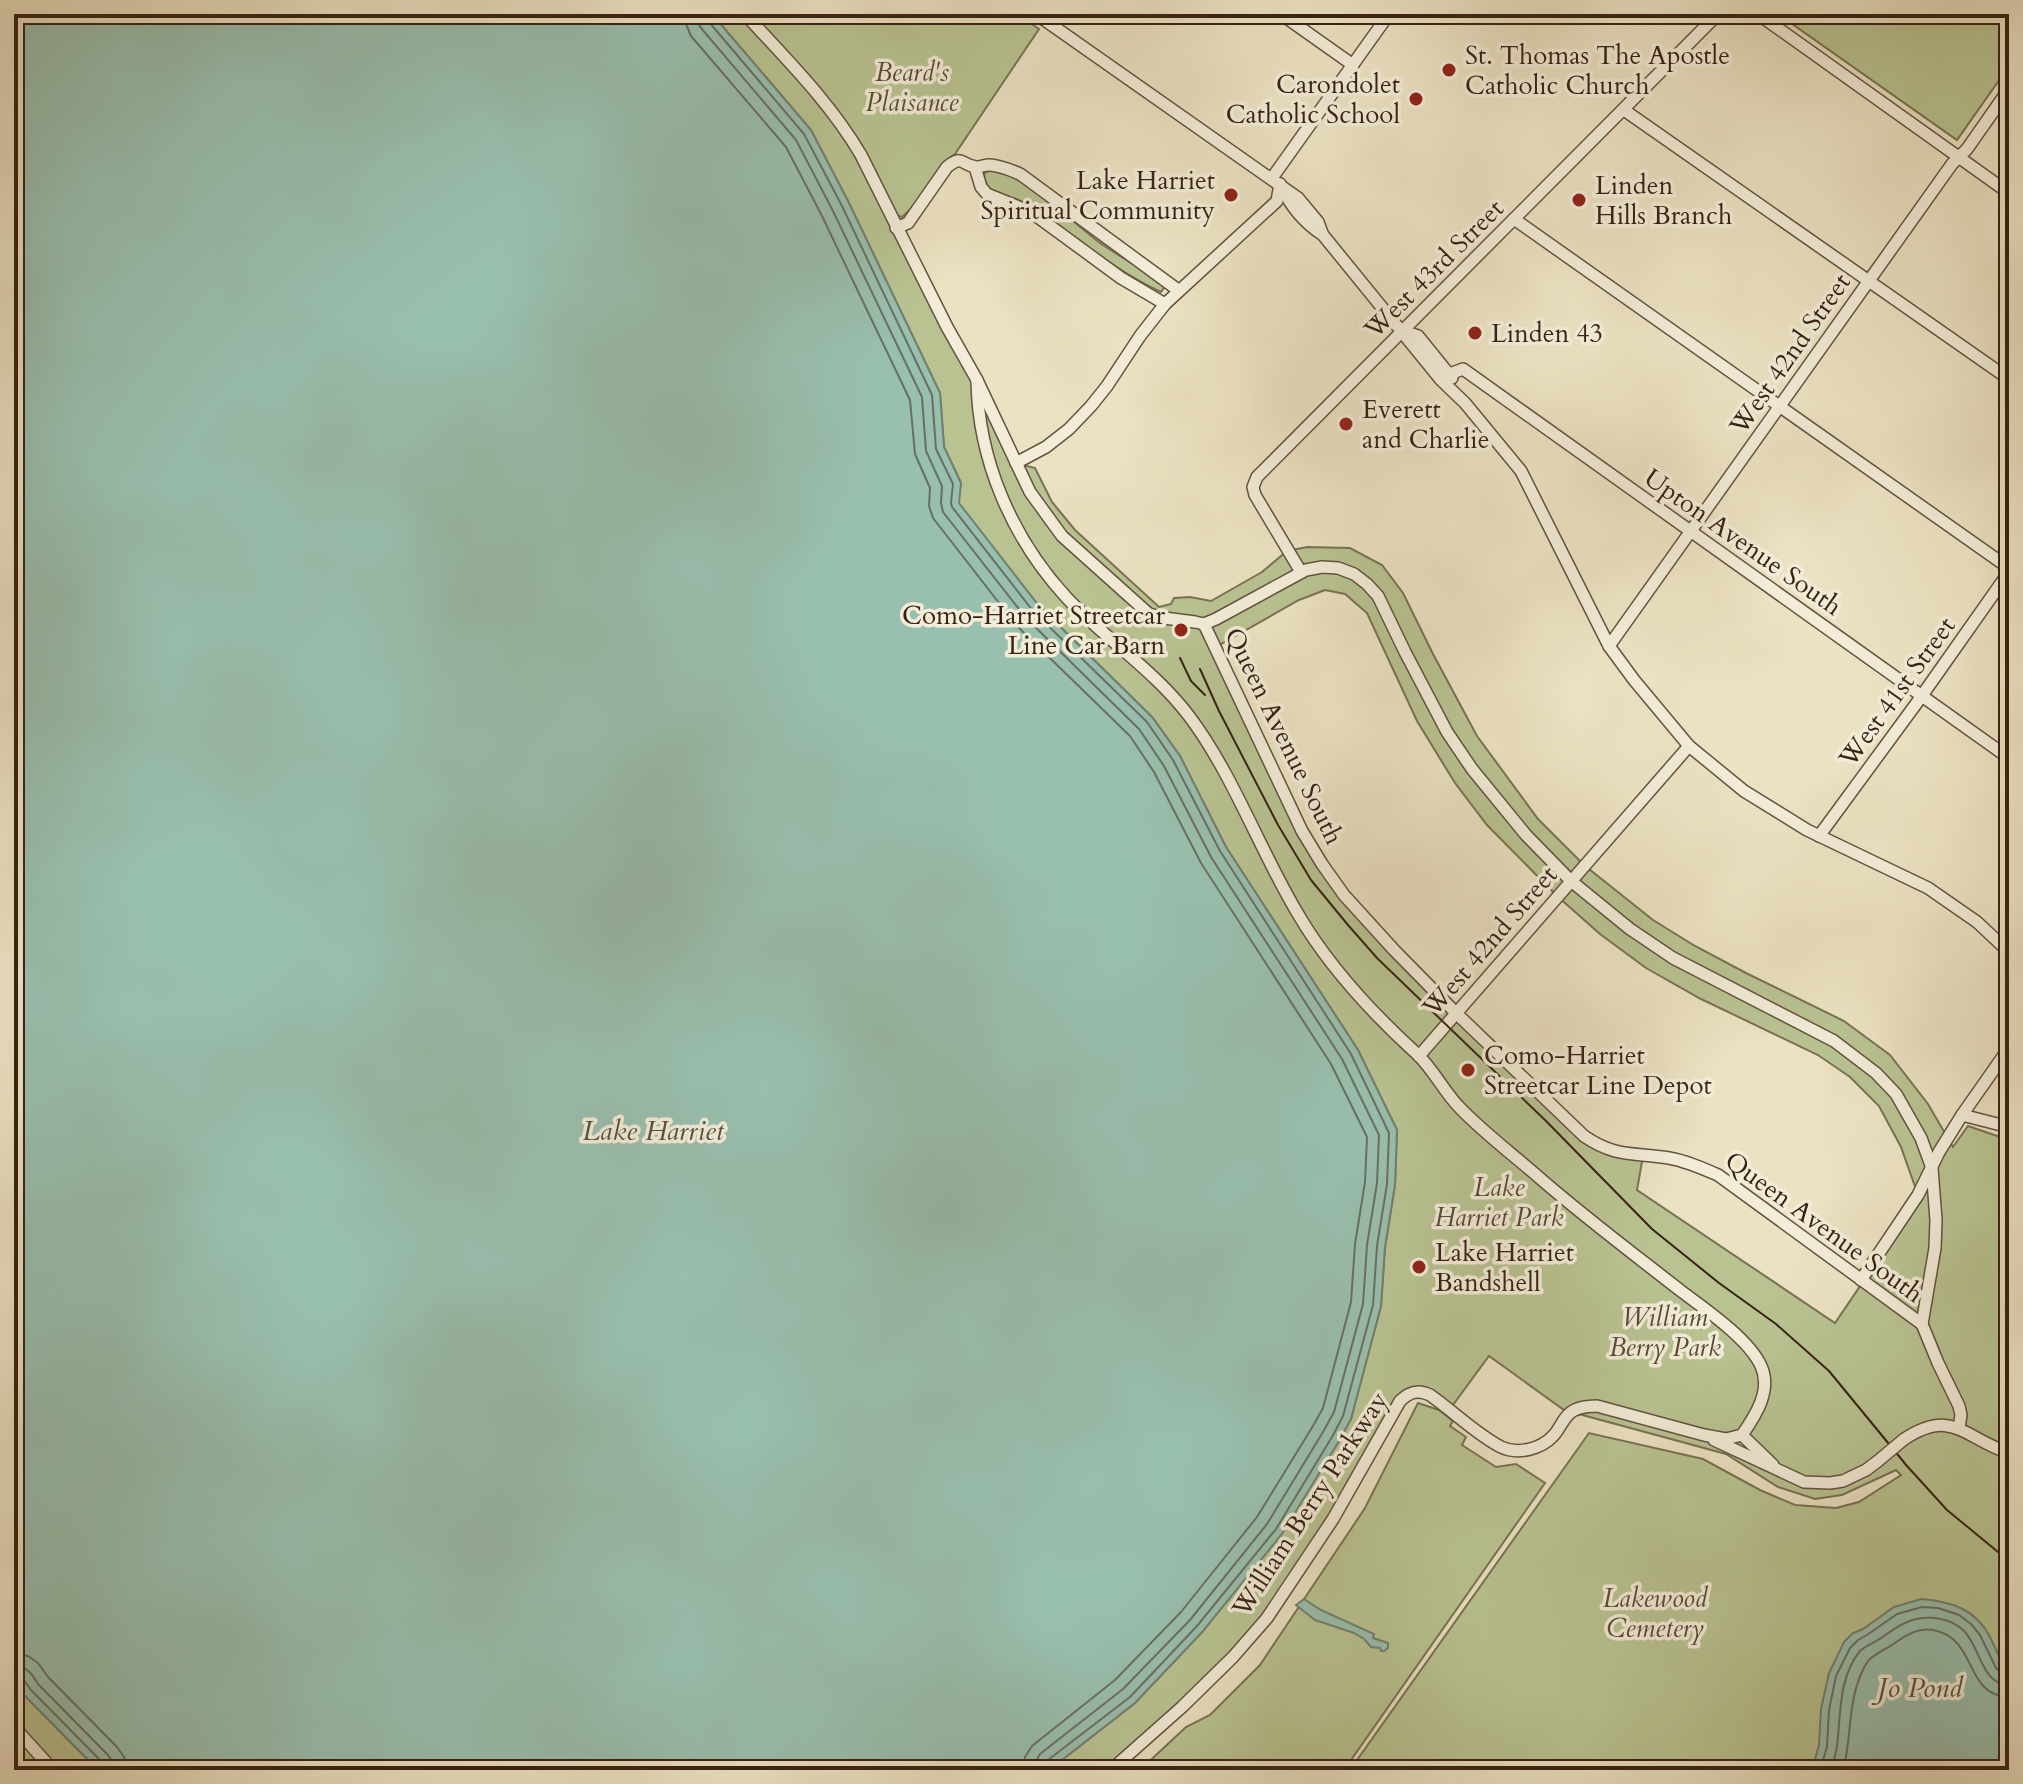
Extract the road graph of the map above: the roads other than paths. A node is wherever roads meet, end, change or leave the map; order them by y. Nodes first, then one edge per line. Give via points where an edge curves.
1 (745, 14) edge
2 (1281, 14) edge
3 (1389, 14) edge
4 (1718, 14) edge
5 (1758, 14) edge
6 (1041, 16) edge
7 (1353, 65) junction
8 (2009, 89) edge
9 (1624, 110) junction
10 (1959, 157) junction
11 (975, 167) junction
12 (1276, 181) junction
13 (2009, 193) edge
14 (1514, 219) junction
15 (896, 228) junction
16 (1869, 280) junction
17 (1178, 290) junction
18 (1165, 304) junction
19 (1403, 331) junction
20 (1450, 374) junction
21 (2009, 379) edge
22 (977, 380) junction
23 (1465, 403) junction
24 (1781, 406) junction
25 (1016, 463) junction
26 (1691, 533) junction
27 (2009, 570) edge
28 (1301, 572) junction
29 (1200, 623) junction
30 (1609, 646) junction
31 (1921, 696) junction
32 (1689, 746) junction
33 (2009, 758) edge
34 (1819, 836) junction
35 (1571, 881) junction
36 (2009, 952) edge
37 (1456, 1013) junction
38 (2009, 1048) edge
39 (1419, 1056) junction
40 (1962, 1115) junction
41 (2009, 1127) edge
42 (1932, 1168) junction
43 (1861, 1280) junction
44 (1922, 1324) junction
45 (1959, 1428) junction
46 (1704, 1435) junction
47 (1742, 1435) junction
48 (2009, 1453) edge
49 (1779, 1471) junction
50 (14, 1727) edge
51 (53, 1770) edge
52 (1111, 1770) edge

1 - 15 street via 846,130
2 - 7 street
3 - 7 street
4 - 9 street, West 43rd Street
5 - 10 street
6 - 12 street
7 - 12 street
8 - 10 street, West 42nd Street
9 - 14 street, West 43rd Street
9 - 16 street
10 - 13 street
10 - 16 street, West 42nd Street
11 - 15 street via 963,161 947,167 908,223
11 - 17 street via 987,164 1020,174
11 - 18 street via 987,194 1031,212
12 - 17 street via 1277,201
12 - 19 street via 1288,202 1323,235
14 - 19 street, West 43rd Street
14 - 24 street
15 - 22 street
16 - 21 street
16 - 24 street, West 42nd Street
17 - 18 street
18 - 25 street via 1091,406 1046,447
19 - 20 street via 1418,336
19 - 23 street
19 - 28 street, West 43rd Street via 1257,477 1255,495
20 - 23 street
20 - 26 street, Upton Avenue South via 1463,369
22 - 25 street
22 - 39 street via 977,406 995,480 1045,572 1189,716 1321,950
23 - 30 street via 1521,471
24 - 26 street, West 42nd Street
24 - 27 street
25 - 29 street, bridge via 1062,536 1149,614
26 - 30 street, West 42nd Street
26 - 31 street, Upton Avenue South
27 - 31 street, West 41st Street
28 - 29 street
28 - 35 street via 1338,568 1354,574 1378,596 1447,732 1472,769
29 - 37 street, Queen Avenue South via 1322,864 1369,923
30 - 32 street
31 - 33 street, Upton Avenue South
31 - 34 street, West 41st Street
32 - 34 street via 1744,791
32 - 35 street, West 42nd Street
34 - 36 street via 1928,888
35 - 37 street, West 42nd Street
35 - 42 street via 1673,958 1834,1041 1866,1064 1896,1094
37 - 39 street, West 42nd Street
37 - 43 street, Queen Avenue South via 1597,1145 1627,1155 1682,1161 1718,1175
38 - 40 street
39 - 47 street via 1468,1116 1754,1355 1762,1368 1764,1395
40 - 41 street
40 - 42 street
42 - 43 street
42 - 44 street via 1935,1248
43 - 44 street, Queen Avenue South
44 - 45 street via 1959,1406
45 - 48 street, William Berry Parkway
45 - 49 street, William Berry Parkway, bridge via 1918,1430 1843,1481 1804,1482
46 - 47 street, William Berry Parkway
46 - 49 street, William Berry Parkway
46 - 52 street, William Berry Parkway via 1597,1406 1582,1407 1542,1444 1510,1451 1430,1395 1406,1395 1267,1618 1182,1707
47 - 49 street, William Berry Parkway
50 - 51 street

